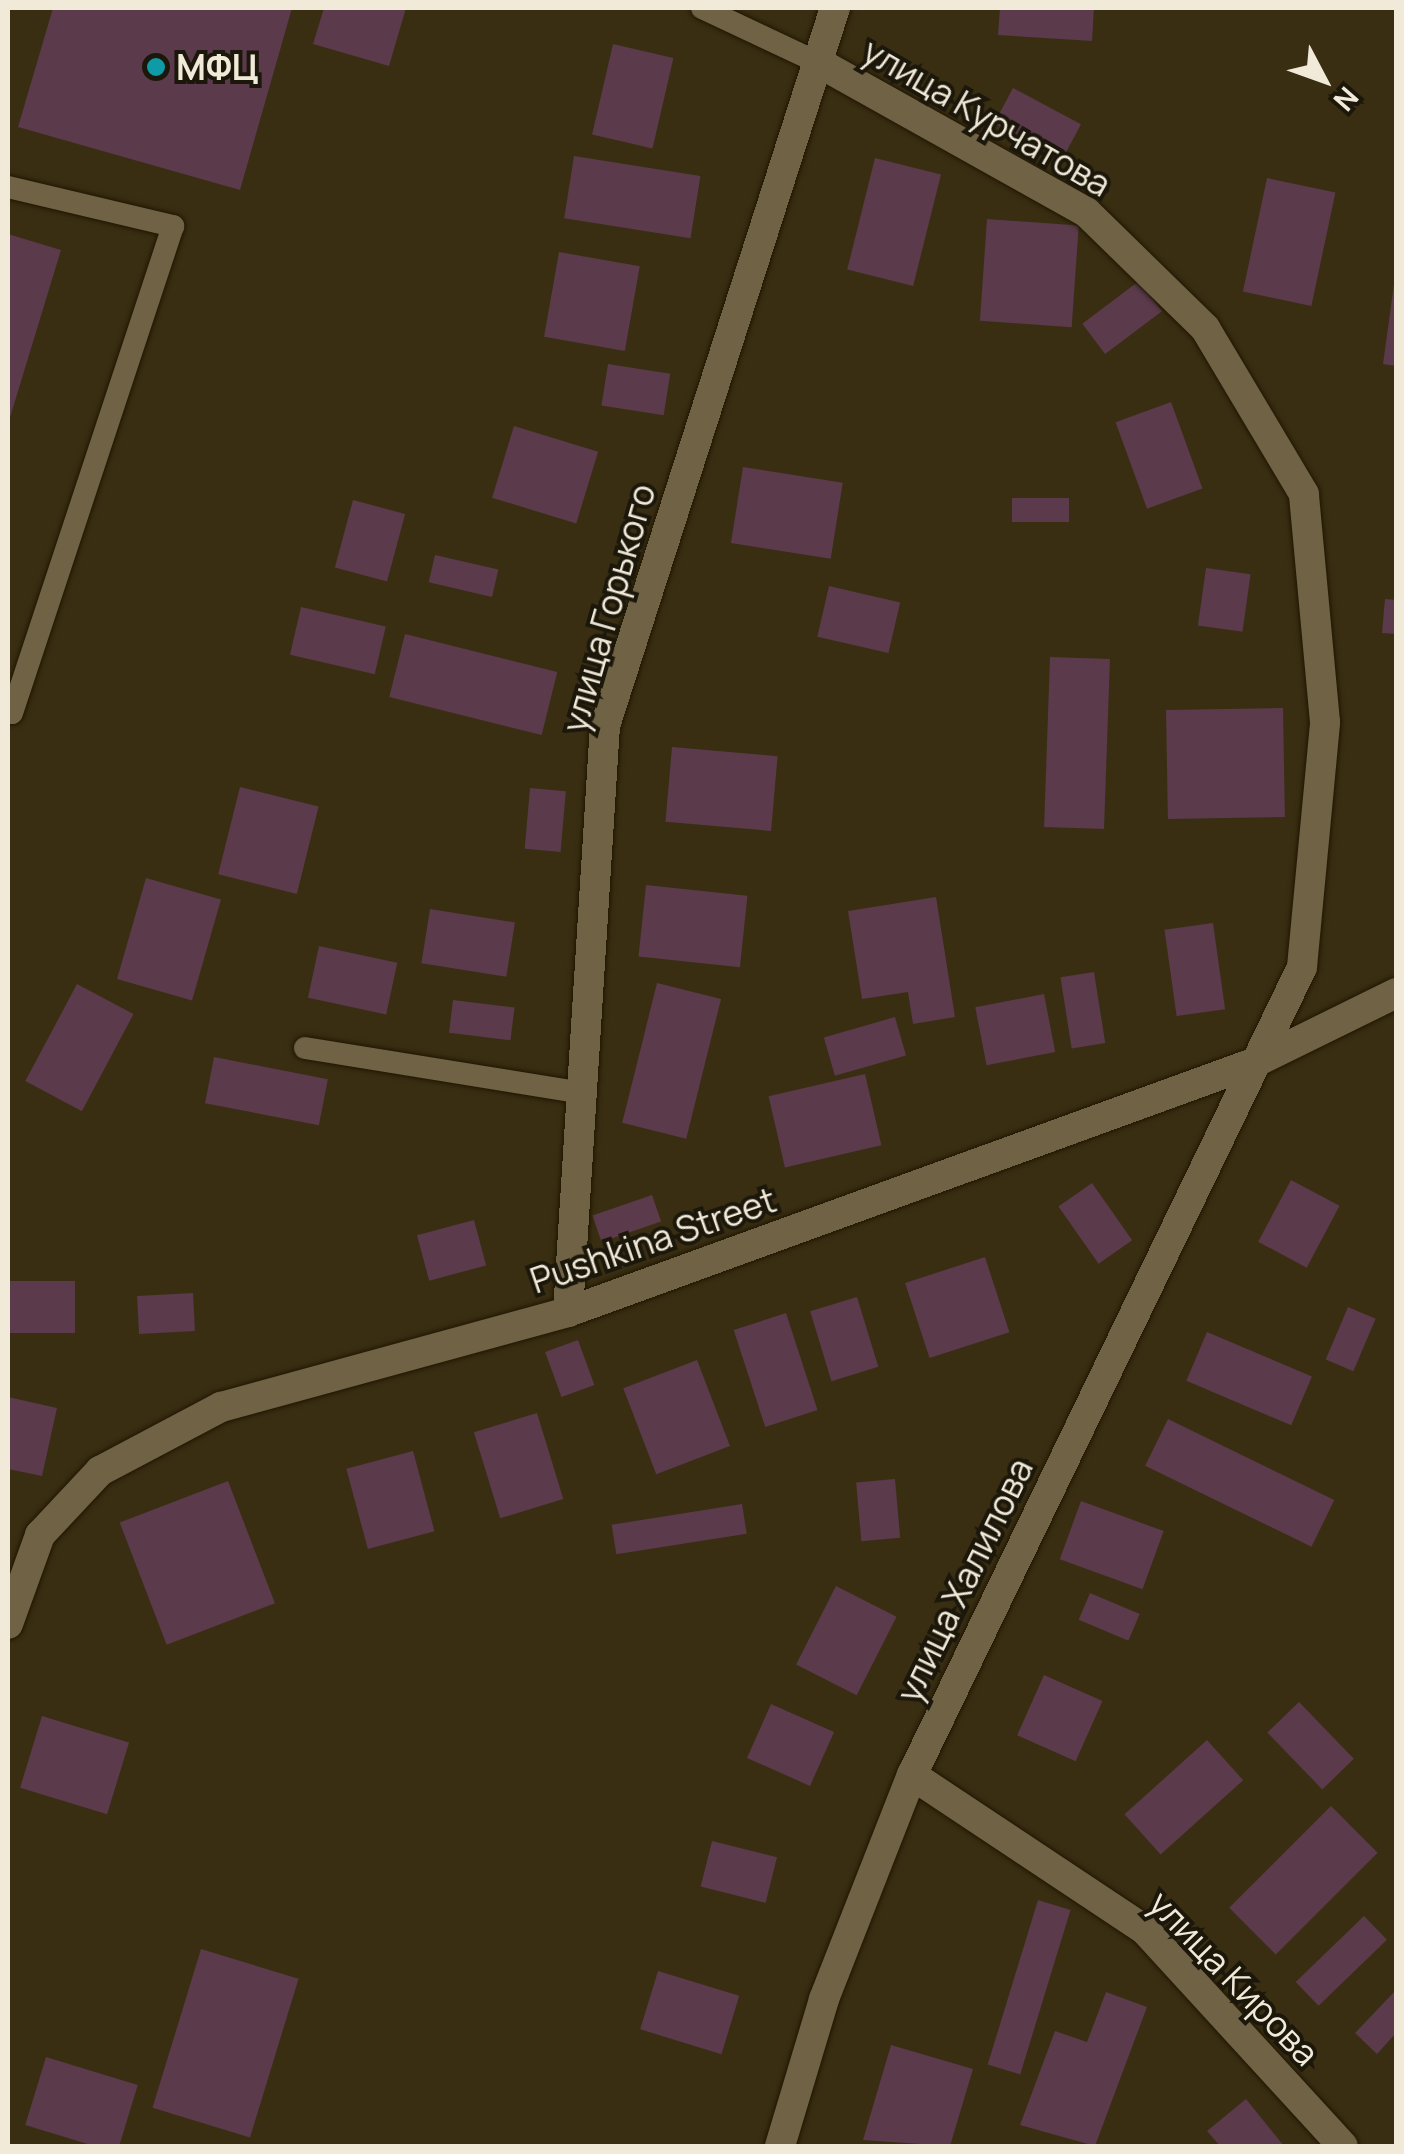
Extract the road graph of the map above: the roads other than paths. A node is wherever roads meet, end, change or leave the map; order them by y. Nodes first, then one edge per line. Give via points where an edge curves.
1 (702, 8) edge
2 (835, 8) edge
3 (819, 63) junction
4 (8, 187) edge
5 (12, 713) dead end
6 (1396, 994) edge
7 (305, 1048) dead end
8 (1256, 1062) junction
9 (582, 1092) junction
10 (568, 1312) junction
11 (8, 1624) edge
12 (912, 1775) junction
13 (780, 2146) edge
14 (1342, 2146) edge

1 - 3 lane
2 - 3 street, улица Горького
3 - 8 street, улица Курчатова via 1086,212 1204,328 1304,494 1324,722 1302,967
3 - 9 street, улица Горького via 605,726
4 - 5 lane via 173,226
6 - 8 street, Pushkina Street
7 - 9 lane
8 - 10 street, Pushkina Street
8 - 12 street, улица Халилова
9 - 10 street, улица Горького
10 - 11 street, Pushkina Street via 222,1407 100,1471 40,1535
12 - 13 street, улица Халилова via 824,1999
12 - 14 street, улица Кирова via 1144,1929

